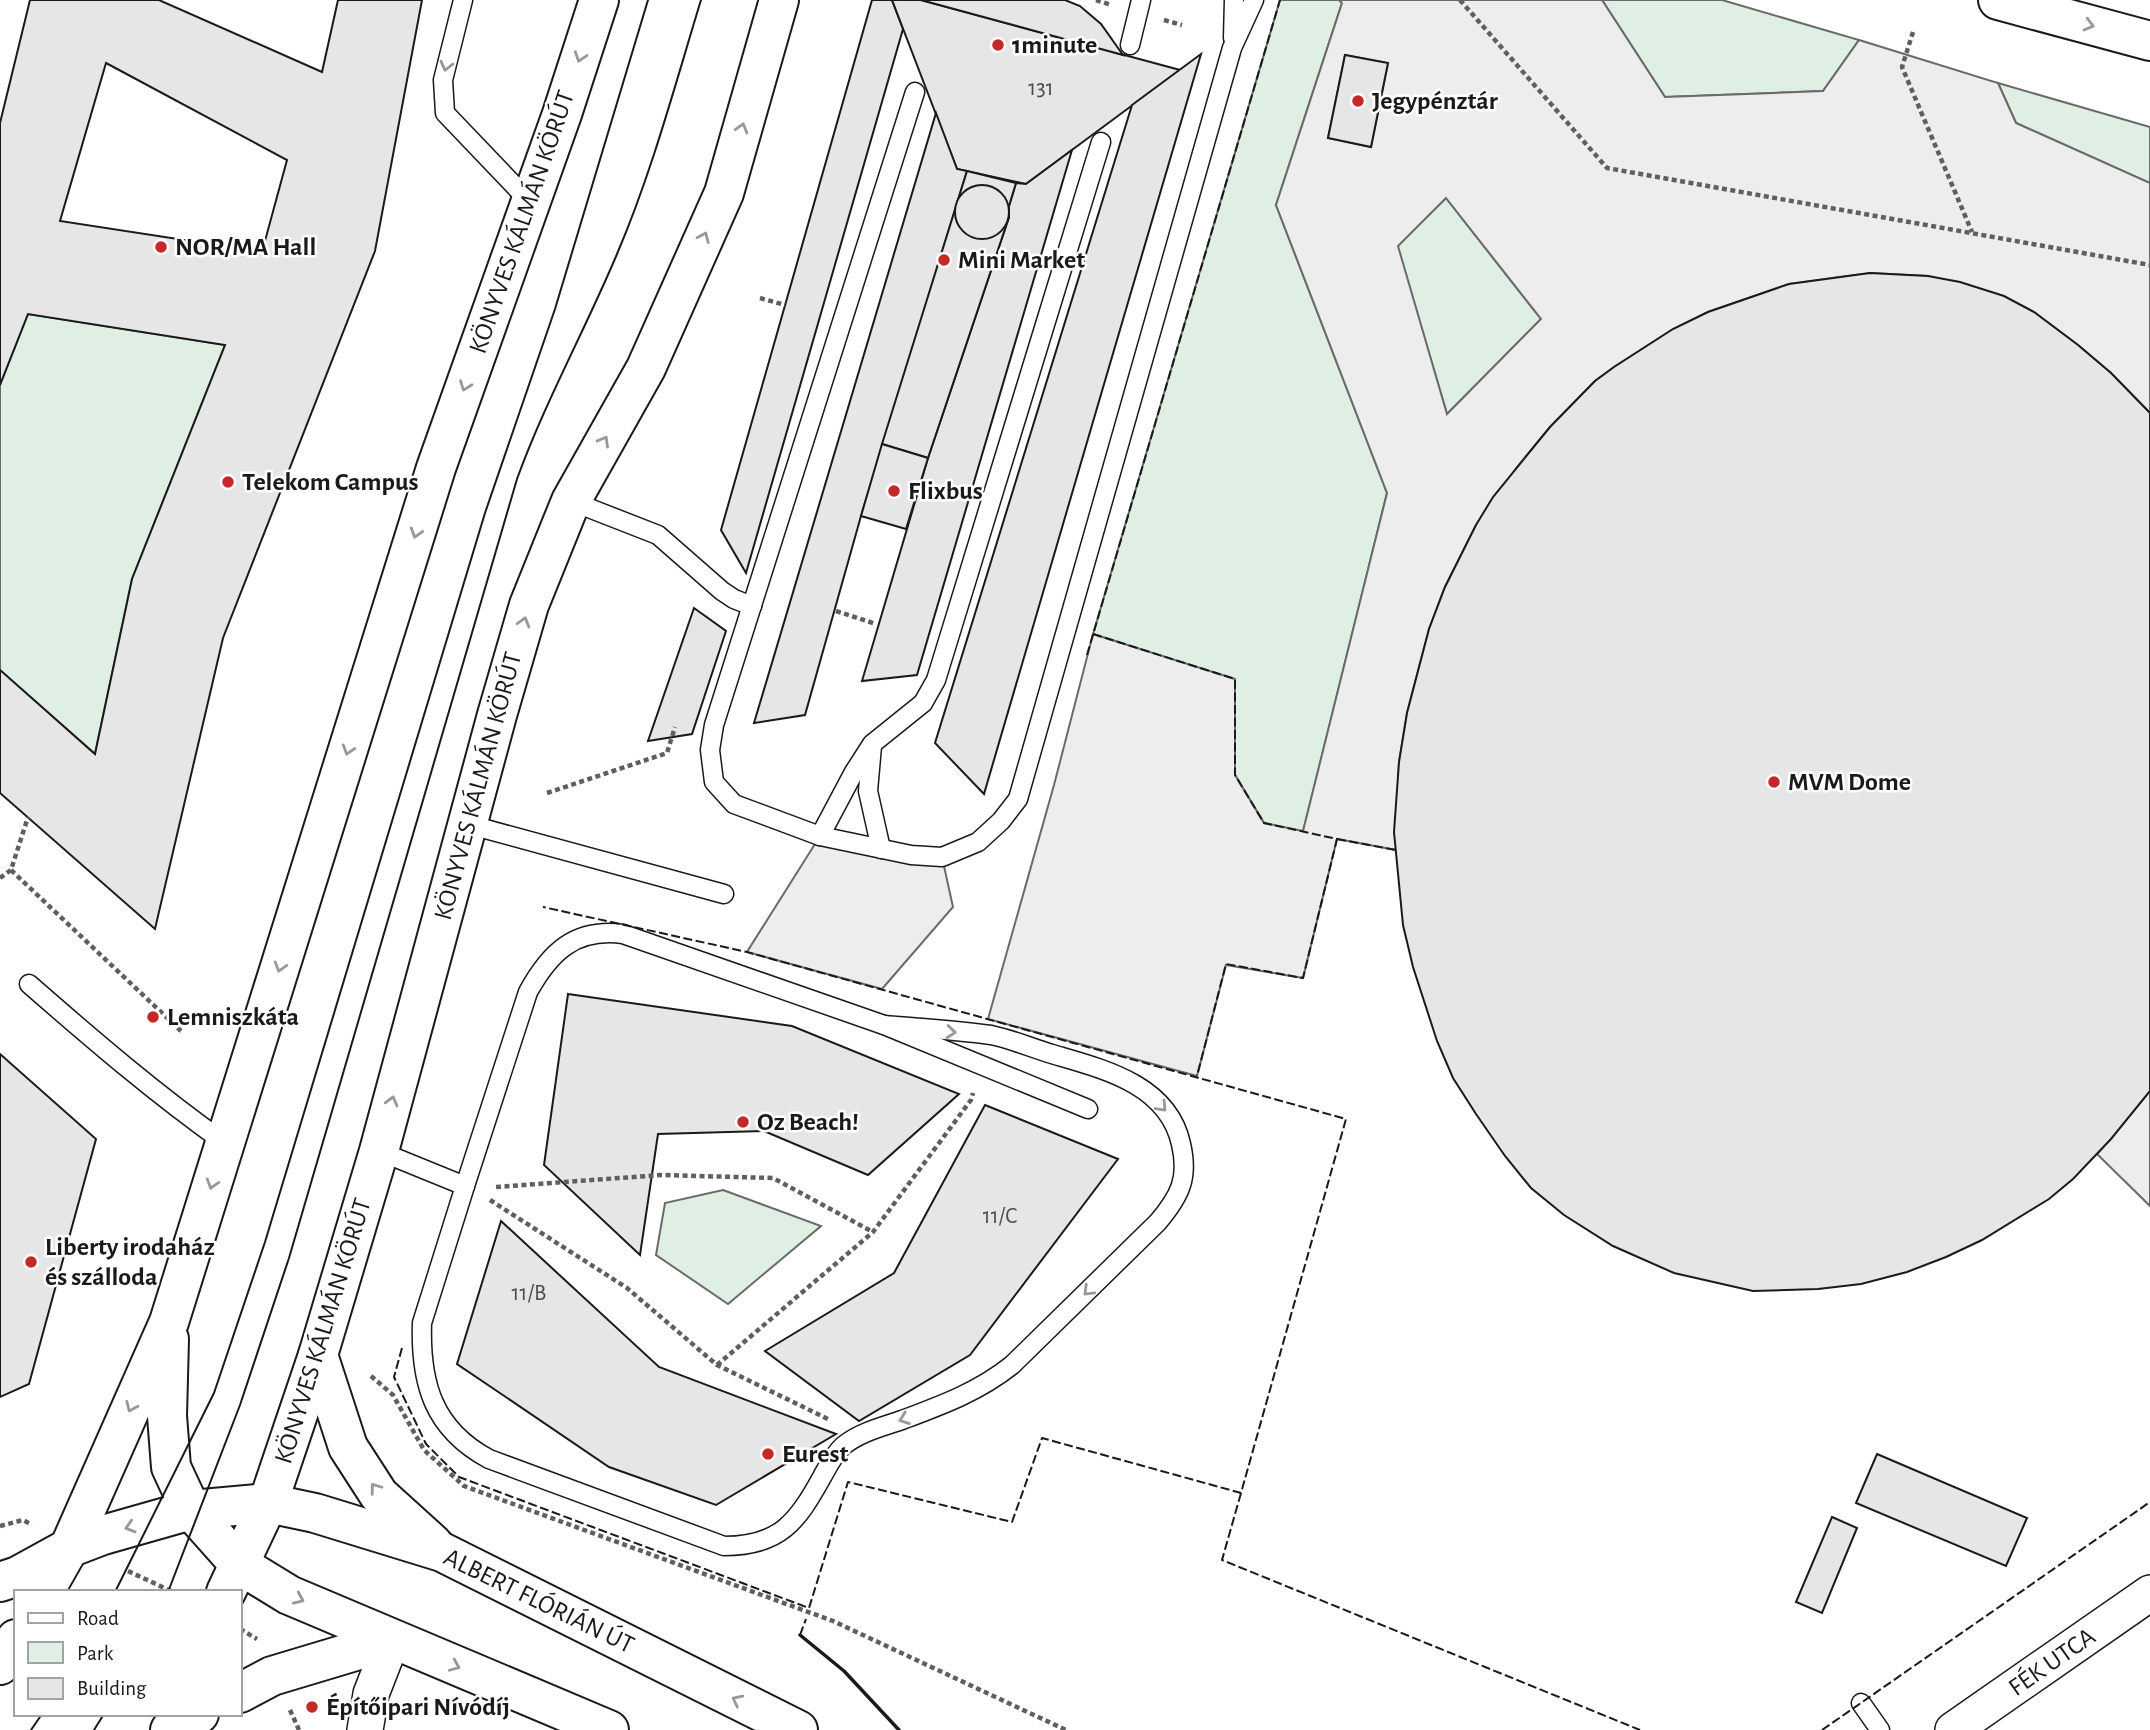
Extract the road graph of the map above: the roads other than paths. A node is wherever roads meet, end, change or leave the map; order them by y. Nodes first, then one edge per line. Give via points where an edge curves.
1 (463, 0) edge
2 (598, 0) edge
3 (779, 0) edge
4 (1141, 0) edge
5 (1234, 0) edge
6 (1254, 0) edge
7 (1998, 0) edge
8 (2150, 41) edge
9 (1130, 45) dead end
10 (1232, 48) junction
11 (915, 92) dead end
12 (1101, 142) dead end
13 (530, 202) junction
14 (571, 501) junction
15 (752, 606) junction
16 (872, 744) junction
17 (467, 824) junction
18 (820, 836) junction
19 (881, 849) junction
20 (724, 894) dead end
21 (29, 984) dead end
22 (884, 1025) junction
23 (1088, 1109) dead end
24 (225, 1143) junction
25 (379, 1151) junction
26 (469, 1187) junction
27 (169, 1322) junction
28 (318, 1355) junction
29 (268, 1503) junction
30 (191, 1510) junction
31 (69, 1548) junction
32 (442, 1552) junction
33 (233, 1579) edge
34 (0, 1582) edge
35 (45, 1590) edge
36 (2150, 1593) edge
37 (392, 1640) junction
38 (14, 1642) edge
39 (0, 1665) edge
40 (242, 1692) edge
41 (1861, 1703) dead end
42 (195, 1716) edge
43 (170, 1730) edge
44 (365, 1730) edge
45 (609, 1730) edge
46 (799, 1730) edge
47 (1880, 1730) edge
48 (1953, 1730) edge

1 -> 13 lane via 443,80 445,113
2 -> 13 main road, KÖNYVES KÁLMÁN KÖRÚT
14 -> 3 main road, KÖNYVES KÁLMÁN KÖRÚT via 646,368 724,193
4 - 9 lane
5 - 10 lane
6 - 10 lane
7 -> 8 main road
10 - 19 lane via 1018,799 978,842 942,857
11 - 15 lane
12 - 16 lane via 936,680 923,703
13 -> 24 main road, KÖNYVES KÁLMÁN KÖRÚT via 436,467
14 - 15 lane via 658,535 722,590
17 -> 14 main road, KÖNYVES KÁLMÁN KÖRÚT via 529,605
15 - 18 lane via 714,725 710,750 714,782 734,804
16 - 18 lane
16 - 19 lane via 868,791
17 - 20 lane
25 -> 17 main road, KÖNYVES KÁLMÁN KÖRÚT
18 - 19 lane
21 - 24 lane via 134,1075
22 - 23 lane
22 - 26 lane via 623,934 603,932 578,938 557,951 527,992
22 -> 26 lane via 993,1035 1117,1073 1158,1101 1172,1118 1185,1161 1182,1185 1158,1222 1012,1365 960,1399 861,1435 842,1447 792,1524 771,1539 724,1546 489,1459 460,1442 447,1428 429,1391 422,1323
24 -> 27 main road, KÖNYVES KÁLMÁN KÖRÚT
25 - 26 lane
25 - 28 main road, KÖNYVES KÁLMÁN KÖRÚT
27 - 30 main road via 167,1416 172,1467
27 -> 31 main road, KÖNYVES KÁLMÁN KÖRÚT
28 - 29 main road, KÖNYVES KÁLMÁN KÖRÚT
32 -> 28 main road via 379,1495 348,1447
29 - 30 main road, ALBERT FLÓRIÁN ÚT
29 - 32 main road, ALBERT FLÓRIÁN ÚT
29 - 33 main road, KÖNYVES KÁLMÁN KÖRÚT
30 -> 31 main road, ALBERT FLÓRIÁN ÚT
30 - 33 main road
31 - 34 main road
31 - 35 main road, KÖNYVES KÁLMÁN KÖRÚT
46 -> 32 main road, ALBERT FLÓRIÁN ÚT
33 -> 37 main road via 289,1595
36 - 48 street, FÉK UTCA
37 - 40 main road via 271,1676
37 - 44 street via 371,1694
37 -> 45 main road
38 - 39 main road
41 - 47 lane
42 - 43 main road

